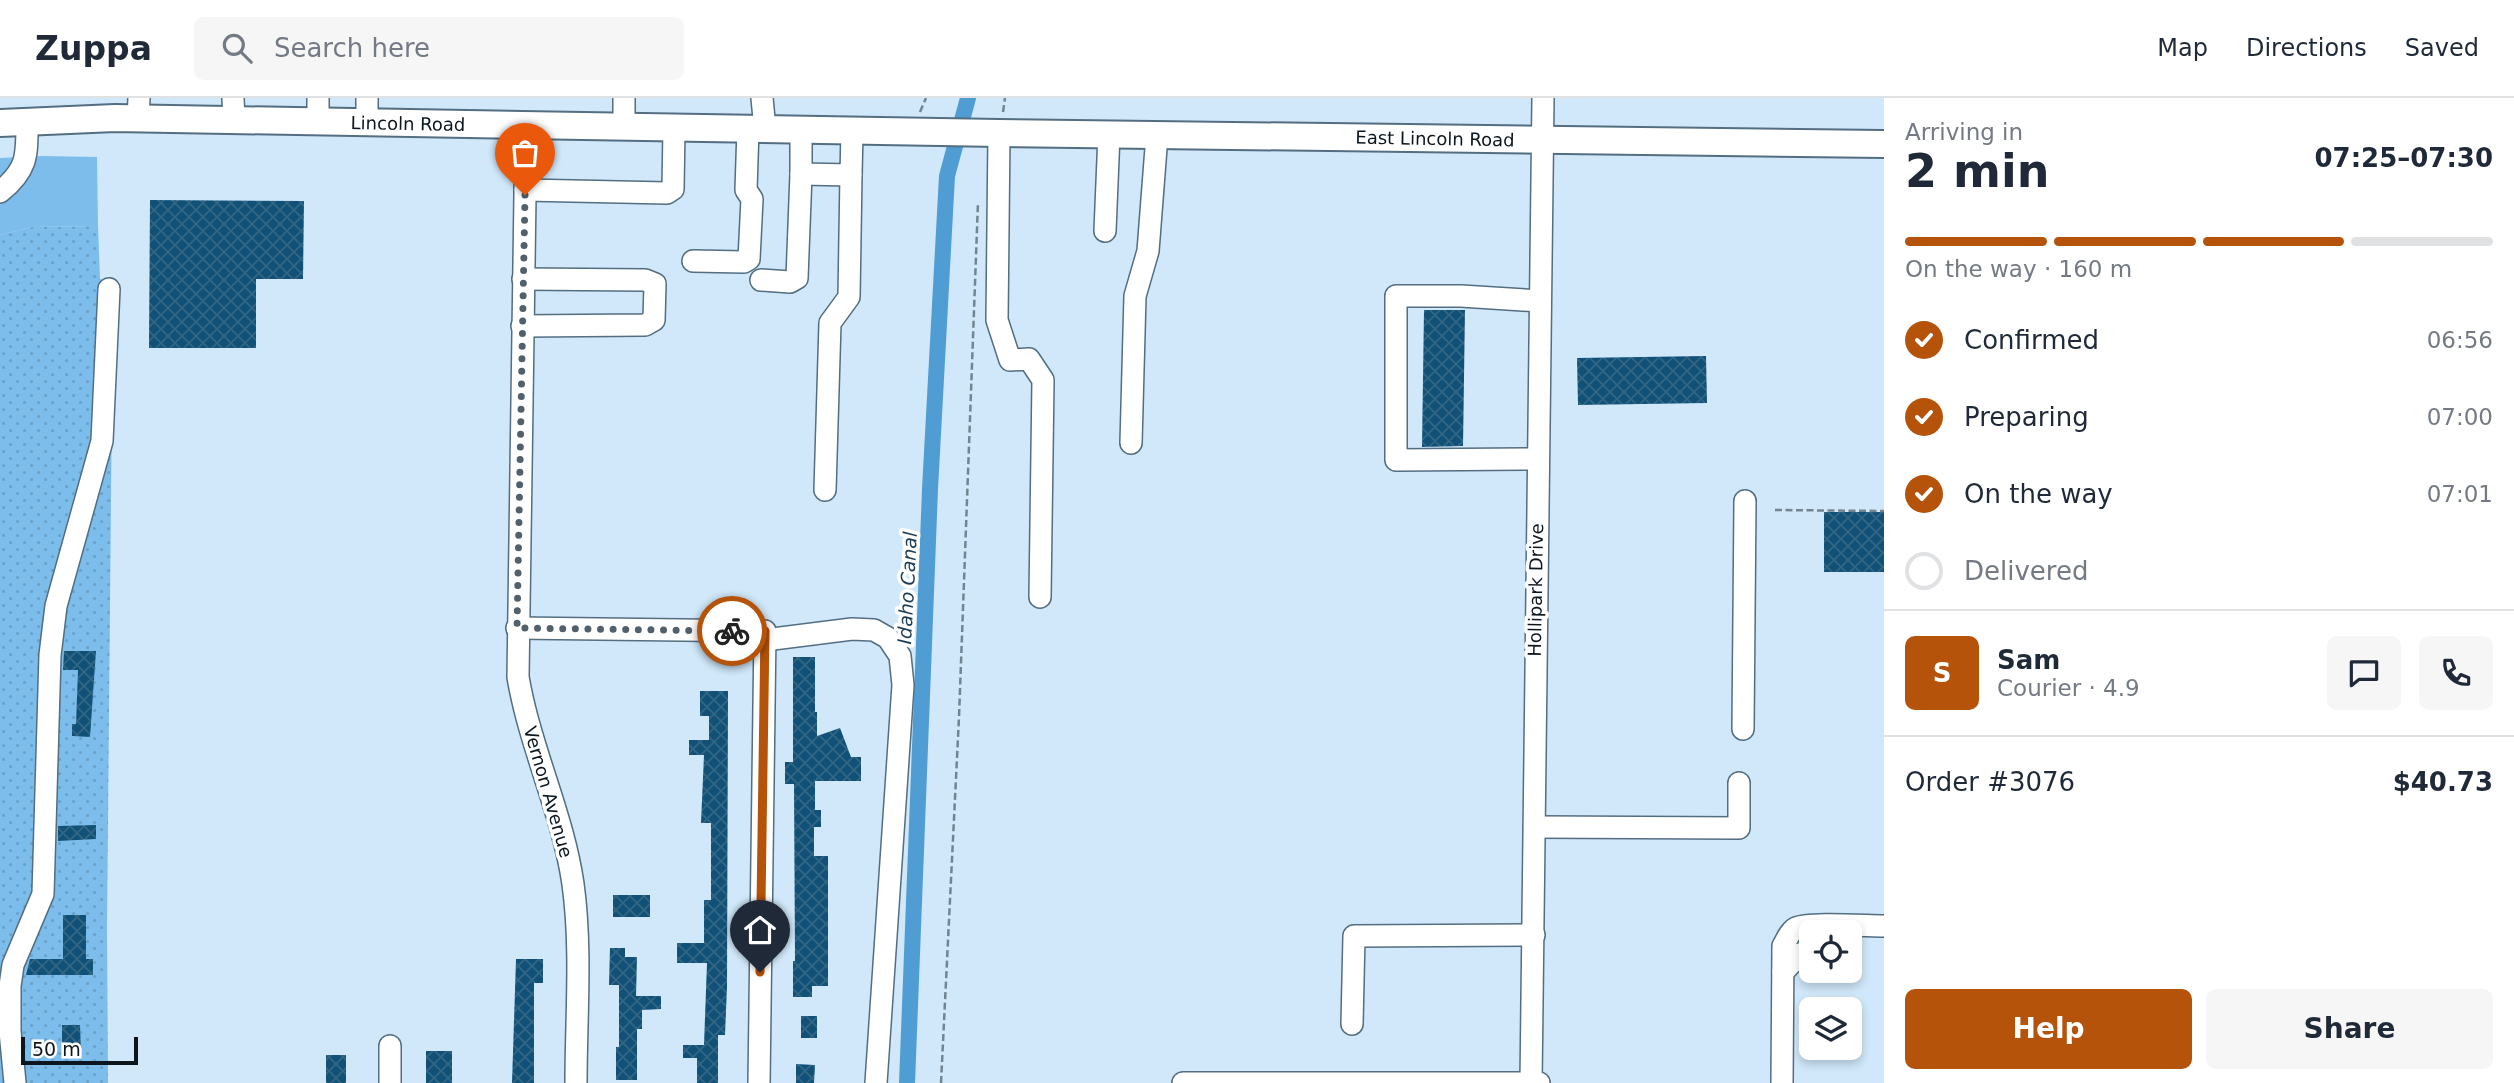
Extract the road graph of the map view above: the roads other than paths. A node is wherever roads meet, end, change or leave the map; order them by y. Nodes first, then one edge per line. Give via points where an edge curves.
1 (624, 98) edge
2 (762, 98) edge
3 (1543, 98) edge
4 (139, 108) edge
5 (234, 109) edge
6 (318, 110) edge
7 (367, 111) edge
8 (27, 121) junction
9 (0, 123) edge
10 (526, 126) junction
11 (624, 127) junction
12 (674, 128) junction
13 (756, 129) junction
14 (800, 130) junction
15 (852, 131) junction
16 (992, 133) junction
17 (1109, 134) junction
18 (1157, 135) junction
19 (1542, 140) junction
20 (1884, 144) edge
21 (801, 174) junction
22 (851, 175) junction
23 (525, 190) junction
24 (0, 192) edge
25 (1105, 231) dead end
26 (693, 261) dead end
27 (523, 279) junction
28 (761, 280) dead end
29 (109, 289) dead end
30 (1540, 301) junction
31 (522, 326) junction
32 (1131, 443) dead end
33 (1538, 459) junction
34 (825, 490) dead end
35 (1745, 501) dead end
36 (1040, 597) dead end
37 (517, 628) junction
38 (765, 640) junction
39 (1743, 729) dead end
40 (1739, 783) dead end
41 (1535, 827) junction
42 (1884, 926) edge
43 (1534, 935) junction
44 (1799, 955) edge
45 (1783, 972) junction
46 (1352, 1024) dead end
47 (390, 1046) dead end
48 (15, 1083) edge
49 (390, 1083) edge
50 (576, 1083) edge
51 (759, 1083) edge
52 (876, 1083) edge
53 (1183, 1083) edge
54 (1531, 1083) edge
55 (1539, 1083) edge
56 (1782, 1083) edge

1 - 11 street
2 - 13 street
3 - 19 street, Hollipark Drive
4 - 5 main road, Lincoln Road
4 - 8 main road, Lincoln Road
5 - 6 main road, Lincoln Road
6 - 7 main road, Lincoln Road
7 - 10 main road, Lincoln Road
8 - 9 main road, Lincoln Road
8 - 24 street via 27,155 18,176
10 - 11 main road, Lincoln Road
10 - 23 street, Vernon Avenue
11 - 12 main road, Lincoln Road
12 - 13 main road, Lincoln Road
12 - 23 street via 673,189 667,192
13 - 14 main road, Lincoln Road
13 - 26 street via 746,190 751,199 749,259
14 - 15 main road, Lincoln Road
14 - 21 street
15 - 16 main road, Lincoln Road
15 - 22 street
16 - 17 main road, East Lincoln Road
16 - 36 street via 997,320 1010,360 1030,359 1043,380
17 - 18 main road, East Lincoln Road
17 - 25 street
18 - 19 main road, East Lincoln Road
18 - 32 street via 1148,251 1135,296
19 - 20 main road, East Lincoln Road
19 - 30 street, Hollipark Drive
21 - 22 street
21 - 28 street via 797,278 790,282
22 - 34 street via 849,297 830,323
23 - 27 street, Vernon Avenue
27 - 31 street, Vernon Avenue
27 - 31 street via 645,280 655,284 654,320 645,325
29 - 48 street via 102,441 56,606 50,655 43,894 13,965 9,986
30 - 33 street, Hollipark Drive
30 - 33 street via 1396,296 1396,460
31 - 37 street, Vernon Avenue
33 - 41 street, Hollipark Drive
35 - 39 street
37 - 38 street via 765,631
37 - 50 street, Vernon Avenue via 524,714 565,840 573,885
38 - 51 street
38 - 52 street via 852,629 874,631 888,638 900,656 902,685
40 - 41 street via 1739,828
41 - 43 street, Hollipark Drive
42 - 45 street via 1796,928 1783,946
43 - 46 street via 1354,936
43 - 54 street, Hollipark Drive
44 - 45 street
45 - 56 street
47 - 49 street
53 - 54 street
54 - 55 street

